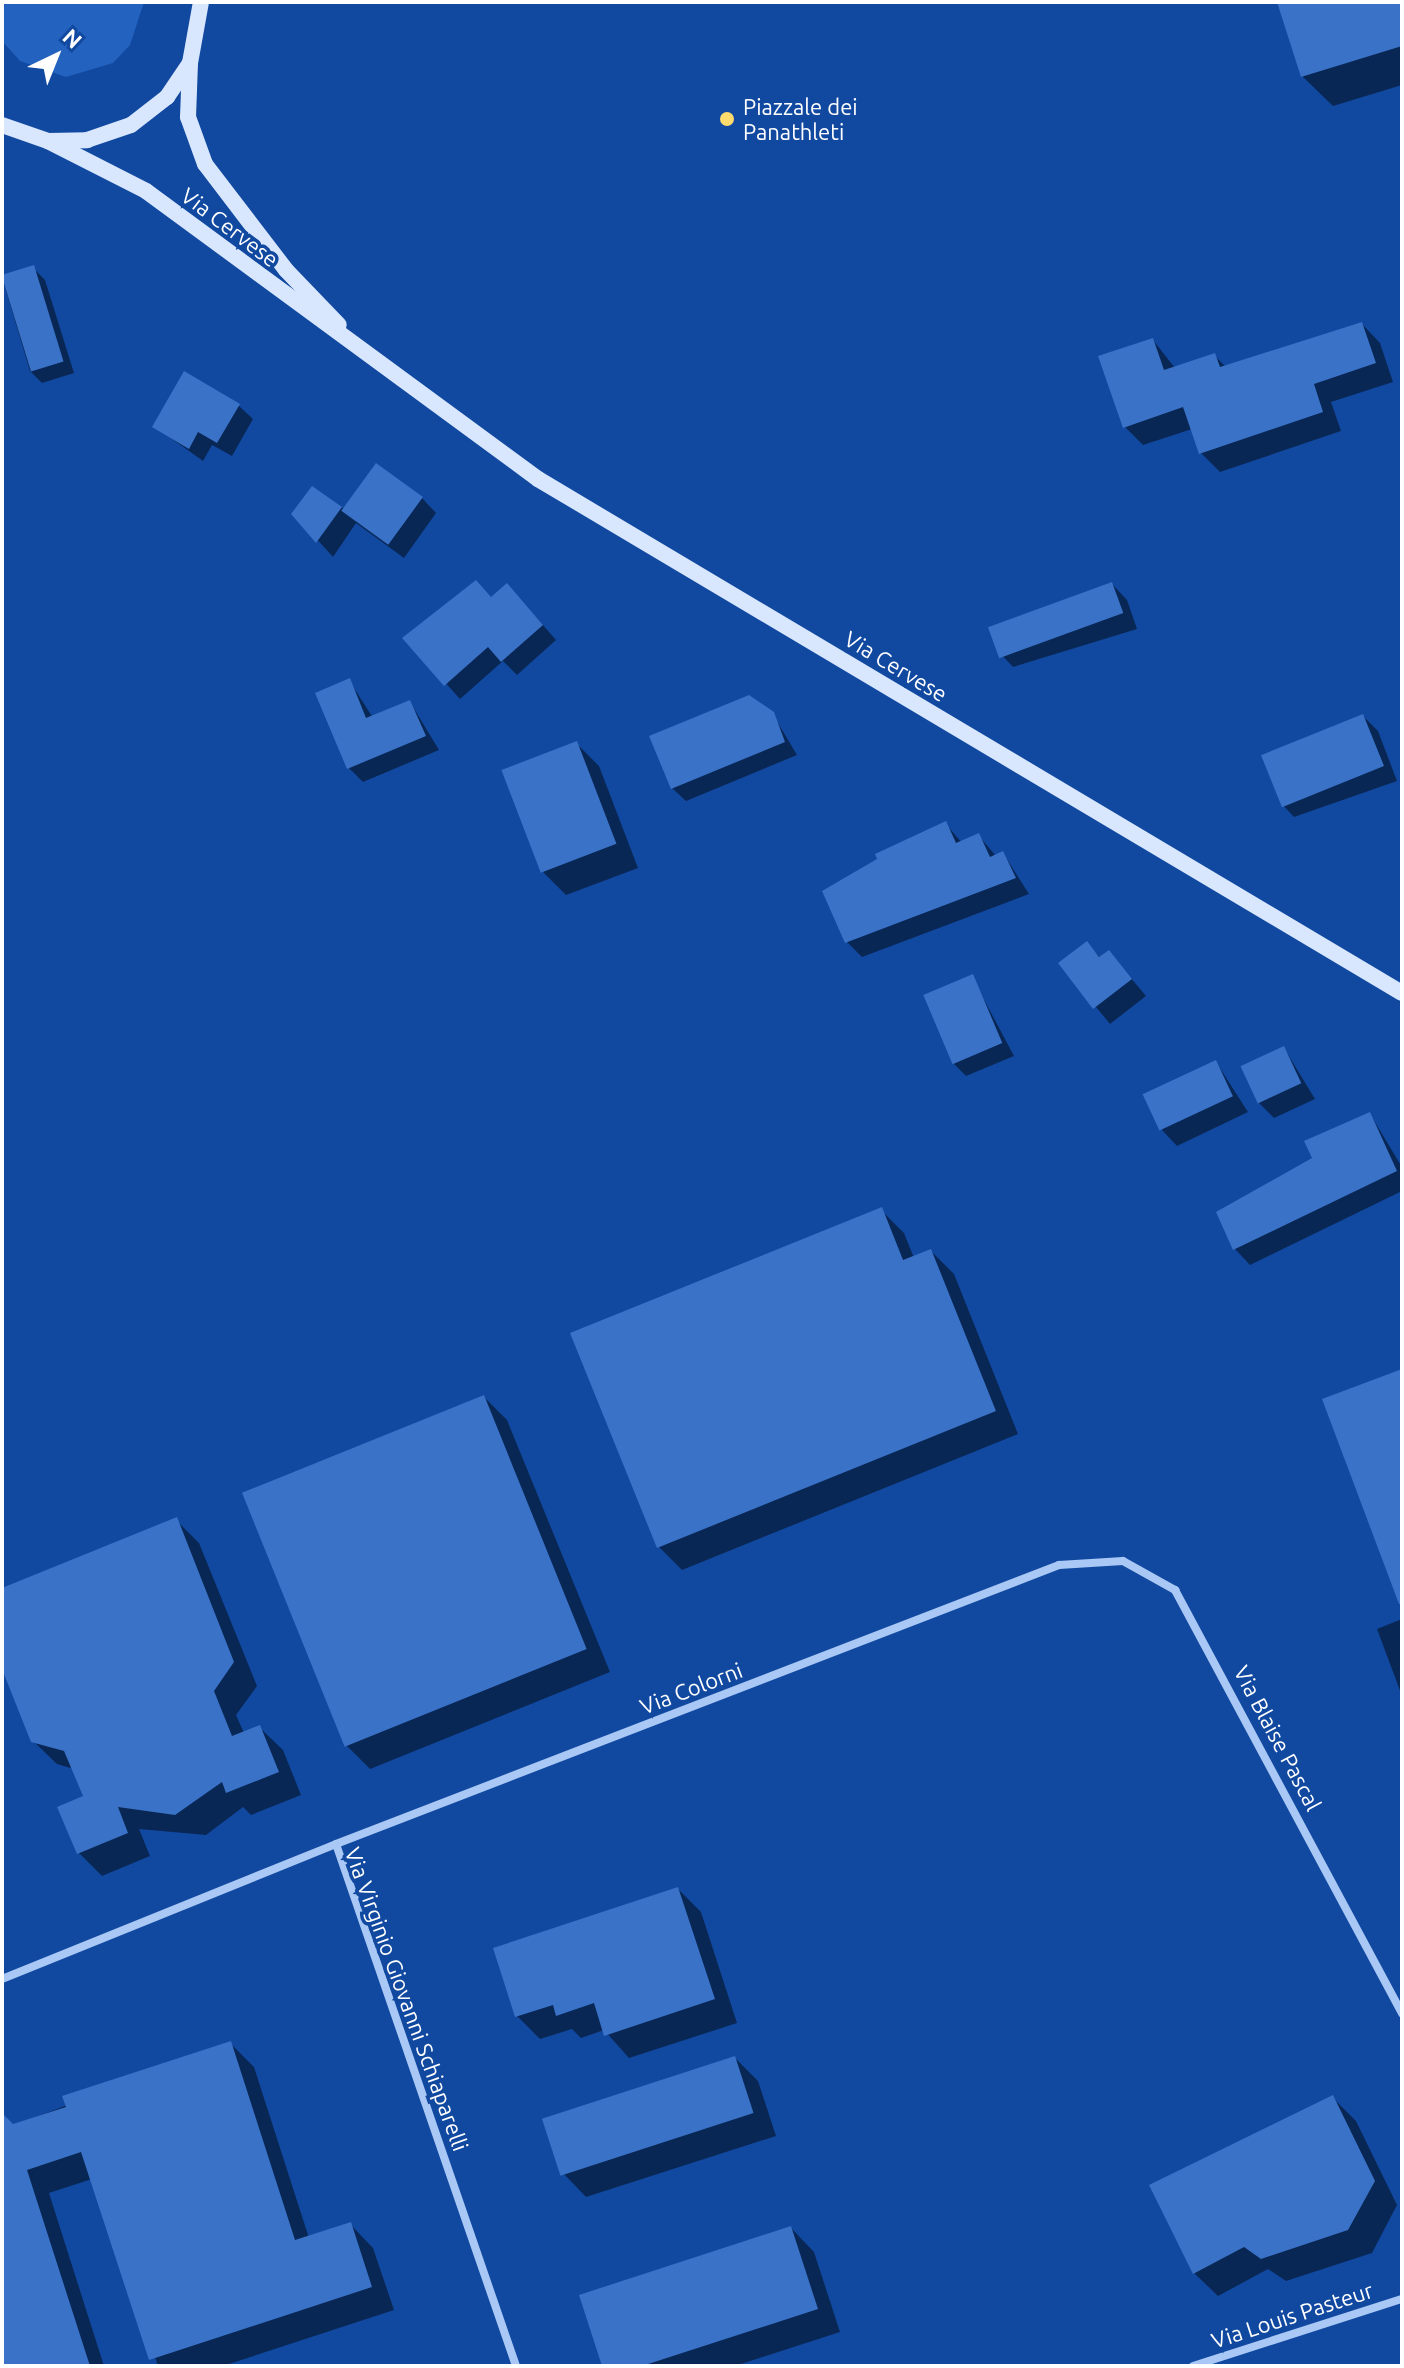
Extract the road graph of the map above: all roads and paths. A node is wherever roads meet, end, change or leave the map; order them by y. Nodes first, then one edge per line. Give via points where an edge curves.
1 (201, 2) edge
2 (190, 63) junction
3 (2, 125) edge
4 (48, 141) junction
5 (377, 363) junction
6 (1402, 993) edge
7 (1059, 1565) joint
8 (336, 1844) junction
9 (2, 1979) edge
10 (1402, 2014) edge
11 (1402, 2299) edge
12 (516, 2366) edge
13 (1193, 2366) edge

1 - 2 main road, Via Cervese
2 - 4 main road, Via Cervese via 167,97 131,125 87,140
2 - 5 main road, Via Cervese via 188,117 205,164 286,270
3 - 4 main road, Via Cervese
4 - 5 main road, Via Cervese via 146,191
5 - 6 main road, Via Cervese via 538,479
7 - 8 street, Via Colorni
7 - 10 street, Via Blaise Pascal via 1123,1561 1175,1590
8 - 9 street, Via Virginio Giovanni Schiaparelli
8 - 12 street, Via Virginio Giovanni Schiaparelli
11 - 13 street, Via Louis Pasteur

